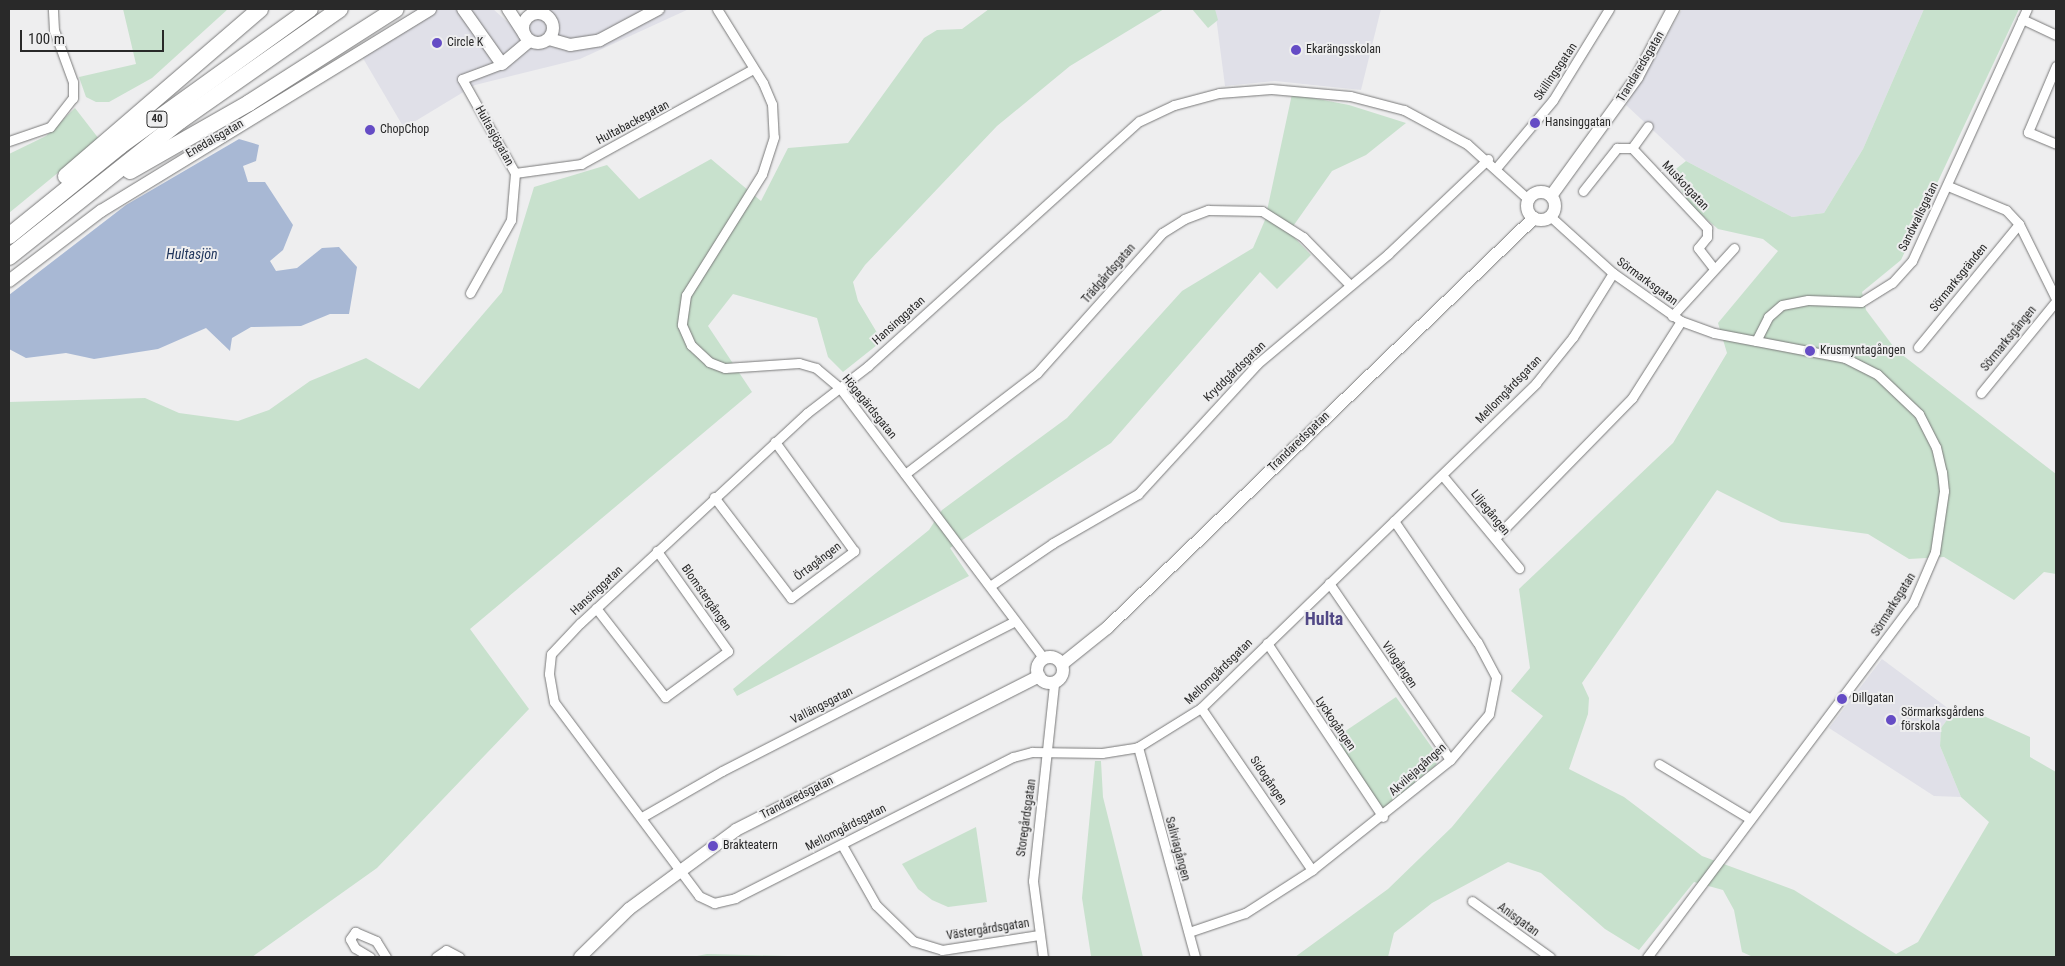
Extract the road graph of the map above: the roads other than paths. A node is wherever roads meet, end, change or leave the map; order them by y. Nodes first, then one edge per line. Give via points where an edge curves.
1 (53, 9) edge
2 (260, 9) edge
3 (310, 9) edge
4 (340, 9) edge
5 (396, 9) edge
6 (430, 9) edge
7 (463, 9) edge
8 (508, 9) edge
9 (658, 9) edge
10 (717, 9) edge
11 (1609, 9) edge
12 (1673, 9) edge
13 (2027, 9) edge
14 (536, 11) edge
15 (2022, 19) junction
16 (2056, 35) edge
17 (527, 37) junction
18 (549, 40) junction
19 (502, 64) junction
20 (2056, 66) edge
21 (753, 69) junction
22 (1648, 126) dead end
23 (9, 141) edge
24 (2056, 144) edge
25 (1632, 148) junction
26 (1488, 160) junction
27 (1497, 167) junction
28 (515, 173) junction
29 (1948, 186) junction
30 (1583, 191) dead end
31 (1550, 196) junction
32 (1529, 200) junction
33 (68, 207) junction
34 (1551, 216) junction
35 (1534, 218) junction
36 (2019, 224) junction
37 (9, 235) edge
38 (1734, 248) dead end
39 (9, 257) edge
40 (1714, 267) junction
41 (1613, 273) junction
42 (9, 281) edge
43 (1350, 285) junction
44 (470, 293) dead end
45 (2056, 300) edge
46 (1672, 316) junction
47 (1681, 321) junction
48 (1756, 342) junction
49 (1918, 347) dead end
50 (840, 388) junction
51 (1981, 393) dead end
52 (775, 442) junction
53 (906, 474) junction
54 (1442, 475) junction
55 (714, 497) junction
56 (1394, 522) junction
57 (1495, 538) junction
58 (658, 551) junction
59 (1519, 568) dead end
60 (1329, 583) junction
61 (990, 586) junction
62 (596, 608) junction
63 (1015, 621) junction
64 (1267, 643) junction
65 (1044, 658) junction
66 (1062, 664) junction
67 (1038, 676) junction
68 (1054, 683) junction
69 (1201, 708) junction
70 (1138, 747) junction
71 (1050, 752) junction
72 (1450, 760) junction
73 (1659, 764) dead end
74 (642, 817) junction
75 (1383, 817) junction
76 (1749, 818) junction
77 (842, 845) junction
78 (679, 870) junction
79 (1312, 870) junction
80 (1472, 901) dead end
81 (1188, 932) junction
82 (1039, 935) junction
83 (370, 957) edge
84 (386, 957) edge
85 (436, 957) edge
86 (459, 957) edge
87 (580, 957) edge
88 (1043, 957) edge
89 (1195, 957) edge
90 (1550, 957) edge
91 (1647, 957) edge

1 - 23 street via 54,30 73,82 73,98 50,127
2 - 37 highway via 54,186
3 - 37 highway, 40 via 120,146
4 - 33 highway, 40
5 - 33 highway via 249,102
6 - 42 street, Enedalsgatan via 101,211
7 - 19 street
8 - 17 street
9 - 18 street via 600,40 570,45
10 - 21 street, Högagärdsgatan
11 - 27 street, Skillingsgatan via 1553,100
12 - 31 street, Trandaredsgatan via 1637,77
13 - 15 street, Sandwallsgatan
14 - 17 street via 526,20
14 - 18 street via 552,21
15 - 16 street
15 - 29 street, Sandwallsgatan
17 - 18 street via 540,44
17 - 19 street, Hultasjögatan
19 - 28 street, Hultasjögatan via 462,78
20 - 24 street via 2028,132
21 - 28 street, Hultabackegatan via 581,164
21 - 50 street, Högagärdsgatan via 773,110 769,158 686,295 682,325 691,345 717,365 751,369 799,363 816,368
22 - 25 street
25 - 30 street via 1617,148
25 - 40 street, Muskotgatan via 1707,228 1707,237 1698,248
26 - 27 street, Hansinggatan
26 - 43 street, Kryddgårdsgatan
26 - 50 street, Hansinggatan via 1404,110 1350,96 1271,89 1219,93 1174,105 1139,121 1109,144
27 - 32 street, Hansinggatan
28 - 44 street, Hultasjögatan via 511,220
29 - 36 street via 2006,210
29 - 48 street, Sandwallsgatan via 1912,261 1892,283 1861,302 1808,300 1782,305 1768,317
31 - 32 street via 1539,193
31 - 34 street via 1555,206
32 - 35 street via 1528,210
33 - 39 highway, 40
34 - 35 street
34 - 41 street, Sörmarksgatan
35 - 66 street, Trandaredsgatan via 1107,628
36 - 45 street
36 - 49 street, Sörmarksgränden
38 - 40 street
40 - 46 street
41 - 46 street, Sörmarksgatan
41 - 54 street, Mellomgårdsgatan via 1573,337 1536,384
43 - 53 street, Trädgårdsgatan via 1303,237 1262,211 1208,210 1184,219 1162,233 1037,374
43 - 61 street, Kryddgårdsgatan via 1257,364 1138,494 1053,543
45 - 51 street, Sörmarksgången
46 - 47 street, Sörmarksgatan
47 - 48 street, Sörmarksgatan
47 - 57 street via 1632,398
48 - 76 street, Sörmarksgatan via 1845,358 1884,378 1902,393 1929,432 1944,490 1935,552 1913,603
50 - 52 street, Hansinggatan
50 - 53 street, Högagärdsgatan
52 - 55 street, Hansinggatan
52 - 55 street, Örtagången via 854,551 791,598
53 - 61 street, Högagärdsgatan
54 - 56 street, Mellomgårdsgatan
54 - 57 street, Liljegången
55 - 58 street, Hansinggatan
56 - 60 street, Mellomgårdsgatan
56 - 72 street, Akvilejagången via 1477,642 1497,682 1489,714
57 - 59 street, Liljegången
58 - 62 street, Hansinggatan
58 - 62 street, Blomstergången via 728,651 665,696
60 - 64 street, Mellomgårdsgatan
60 - 72 street, Vilogången
61 - 63 street, Högagärdsgatan
62 - 74 street, Hansinggatan via 551,654 549,684 554,702
63 - 65 street, Högagärdsgatan
63 - 74 street, Vallängsgatan via 722,771
64 - 69 street, Mellomgårdsgatan
64 - 75 street, Lyckogången
65 - 66 street via 1054,657
65 - 67 street via 1037,666
66 - 68 street via 1062,675
67 - 68 street
67 - 78 street, Trandaredsgatan via 753,820
68 - 71 street, Storegårdsgatan
69 - 70 street, Mellomgårdsgatan
69 - 79 street, Sidogången
70 - 71 street, Mellomgårdsgatan via 1102,753
70 - 81 street, Saliviagången
71 - 77 street, Mellomgårdsgatan via 1013,757
71 - 82 street, Storegårdsgatan via 1034,862
72 - 75 street, Akvilejagången
73 - 76 street
74 - 78 street, Hansinggatan
75 - 79 street, Akvilejagången
76 - 91 street, Sörmarksgatan
77 - 78 street, Mellomgårdsgatan via 724,902 699,896
77 - 82 street, Västergårdsgatan via 876,906 913,941 942,950
78 - 87 street, Trandaredsgatan via 624,913
79 - 81 street, Akvilejagången via 1245,912
80 - 90 street, Anisgatan
81 - 89 street, Saliviagången
82 - 88 street, Storegårdsgatan
83 - 84 street via 355,948 350,939 355,932 376,941
85 - 86 street via 446,950

